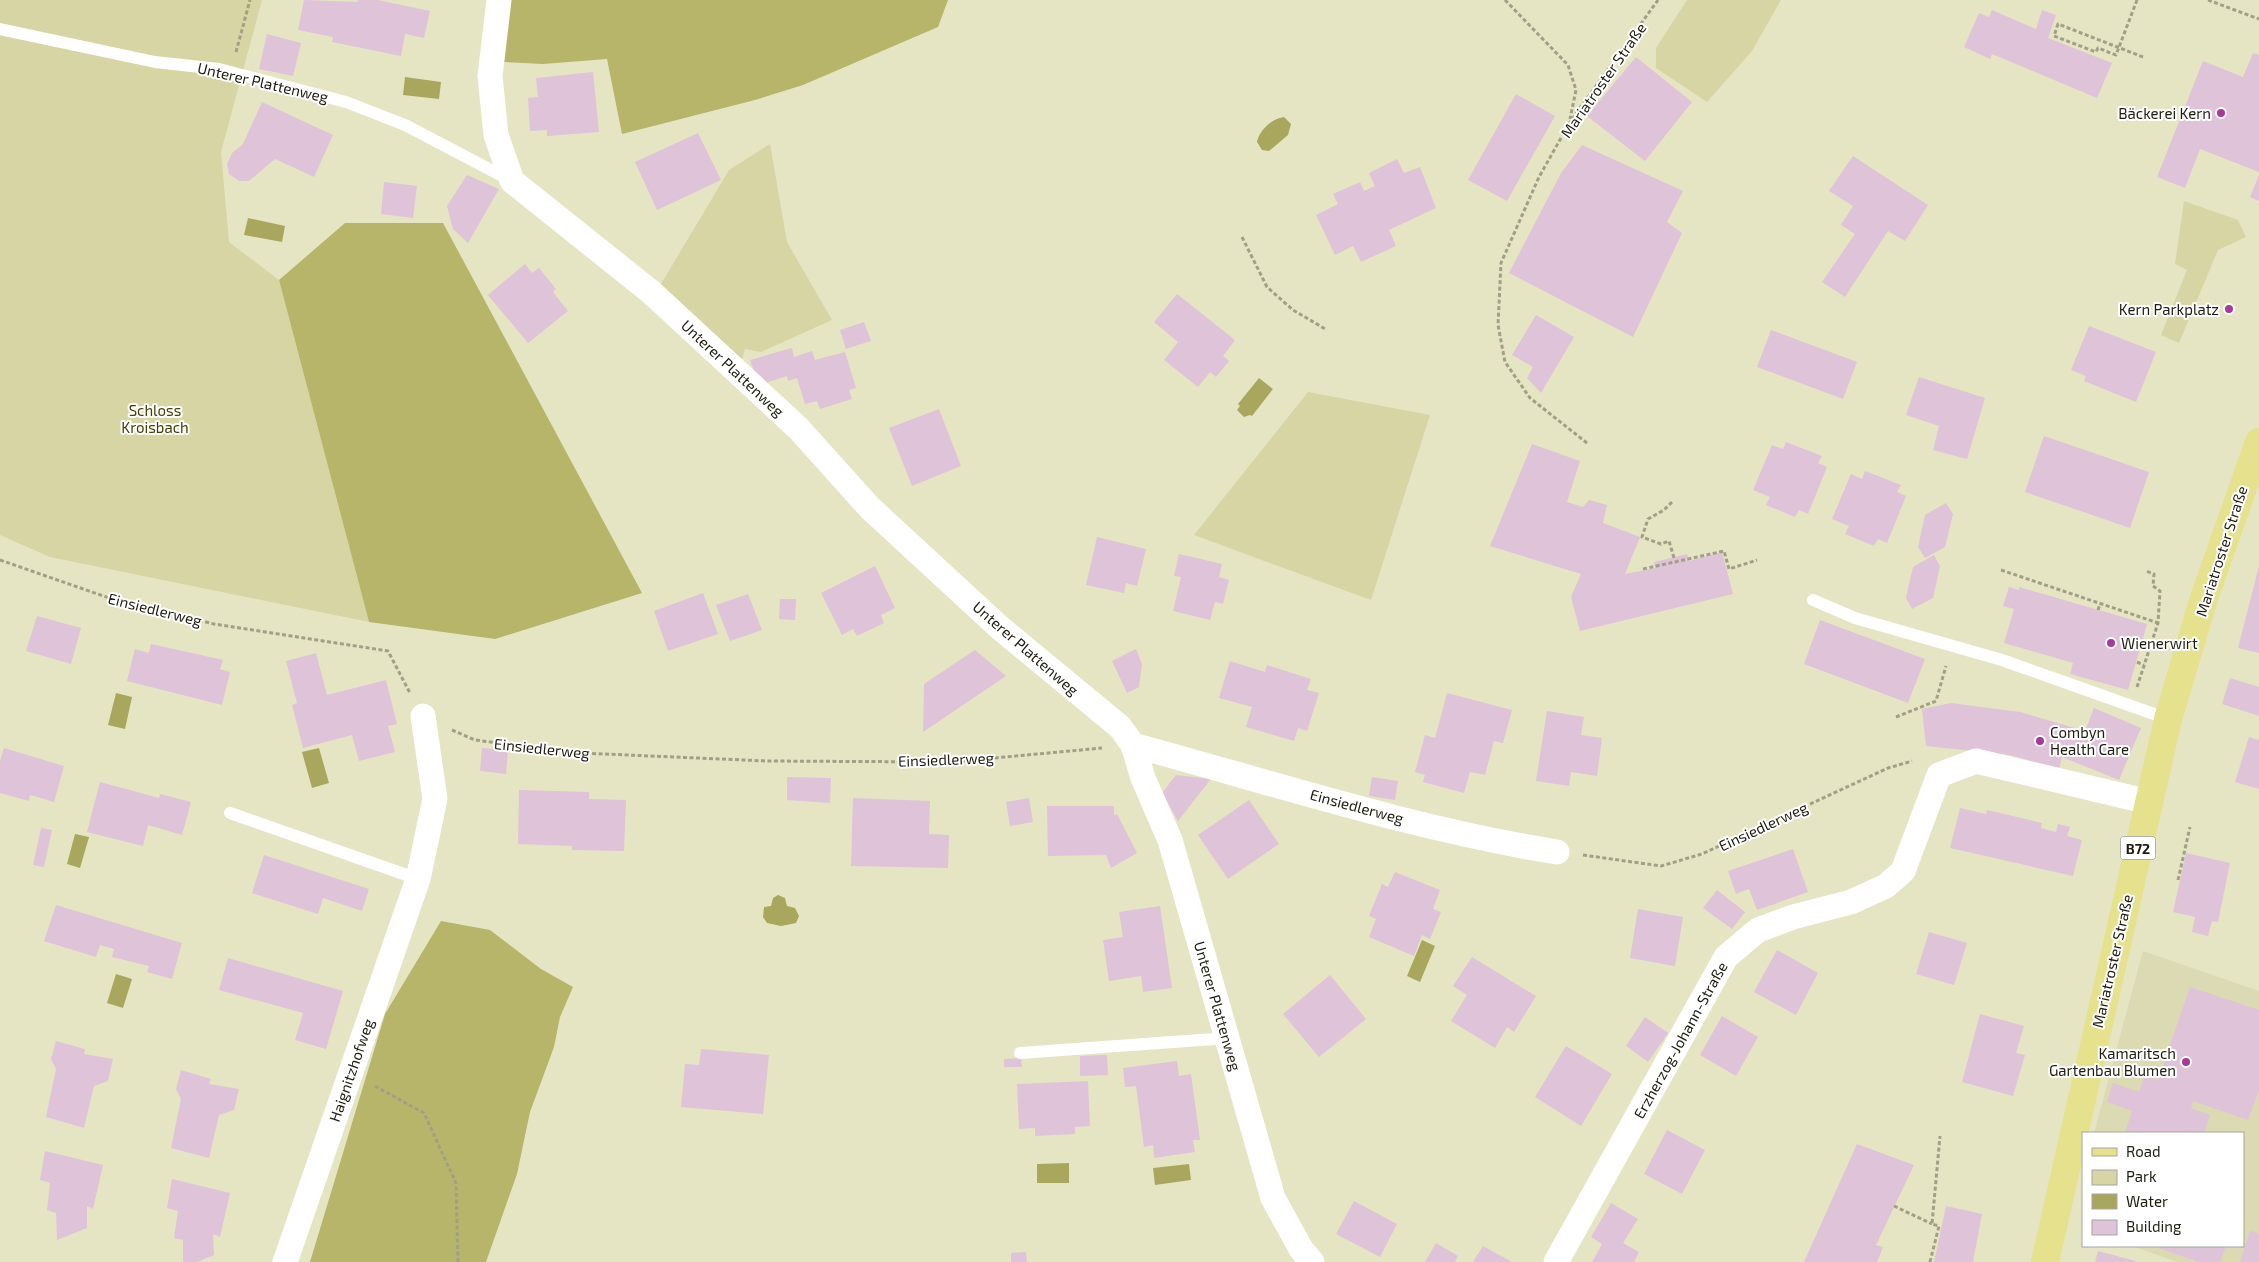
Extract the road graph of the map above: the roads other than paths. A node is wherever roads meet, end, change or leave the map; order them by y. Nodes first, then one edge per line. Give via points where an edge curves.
1 (499, 0) edge
2 (0, 29) edge
3 (512, 181) junction
4 (2259, 442) edge
5 (2253, 478) edge
6 (1813, 600) dead end
7 (423, 716) road end
8 (2168, 719) junction
9 (1133, 745) junction
10 (2149, 802) junction
11 (230, 813) dead end
12 (1557, 852) road end
13 (418, 879) junction
14 (1228, 1038) junction
15 (1020, 1053) dead end
16 (285, 1262) edge
17 (1312, 1262) edge
18 (1556, 1262) edge
19 (2045, 1262) edge

1 - 3 street via 490,76 496,135
2 - 3 lane, Unterer Plattenweg via 155,62 231,72 355,105 405,125
3 - 9 street, Unterer Plattenweg via 651,292 798,428 870,508 999,627 1120,727
4 - 5 main road, Mariatroster Straße / B72
5 - 8 main road, Mariatroster Straße / B72 via 2204,598
6 - 8 lane via 1855,618 2010,663
7 - 13 street, Haignitzhofweg via 435,799
8 - 10 main road, Mariatroster Straße / B72
9 - 12 street, Einsiedlerweg via 1388,815 1498,842
9 - 14 street, Unterer Plattenweg via 1143,778 1170,840
10 - 18 street, Erzherzog-Johann-Straße via 1976,761 1939,775 1903,871 1886,886 1851,902 1792,917 1758,930 1726,958
10 - 19 main road, Mariatroster Straße / B72
11 - 13 lane
13 - 16 street, Haignitzhofweg
14 - 15 lane
14 - 17 street, Unterer Plattenweg via 1273,1198 1301,1249

